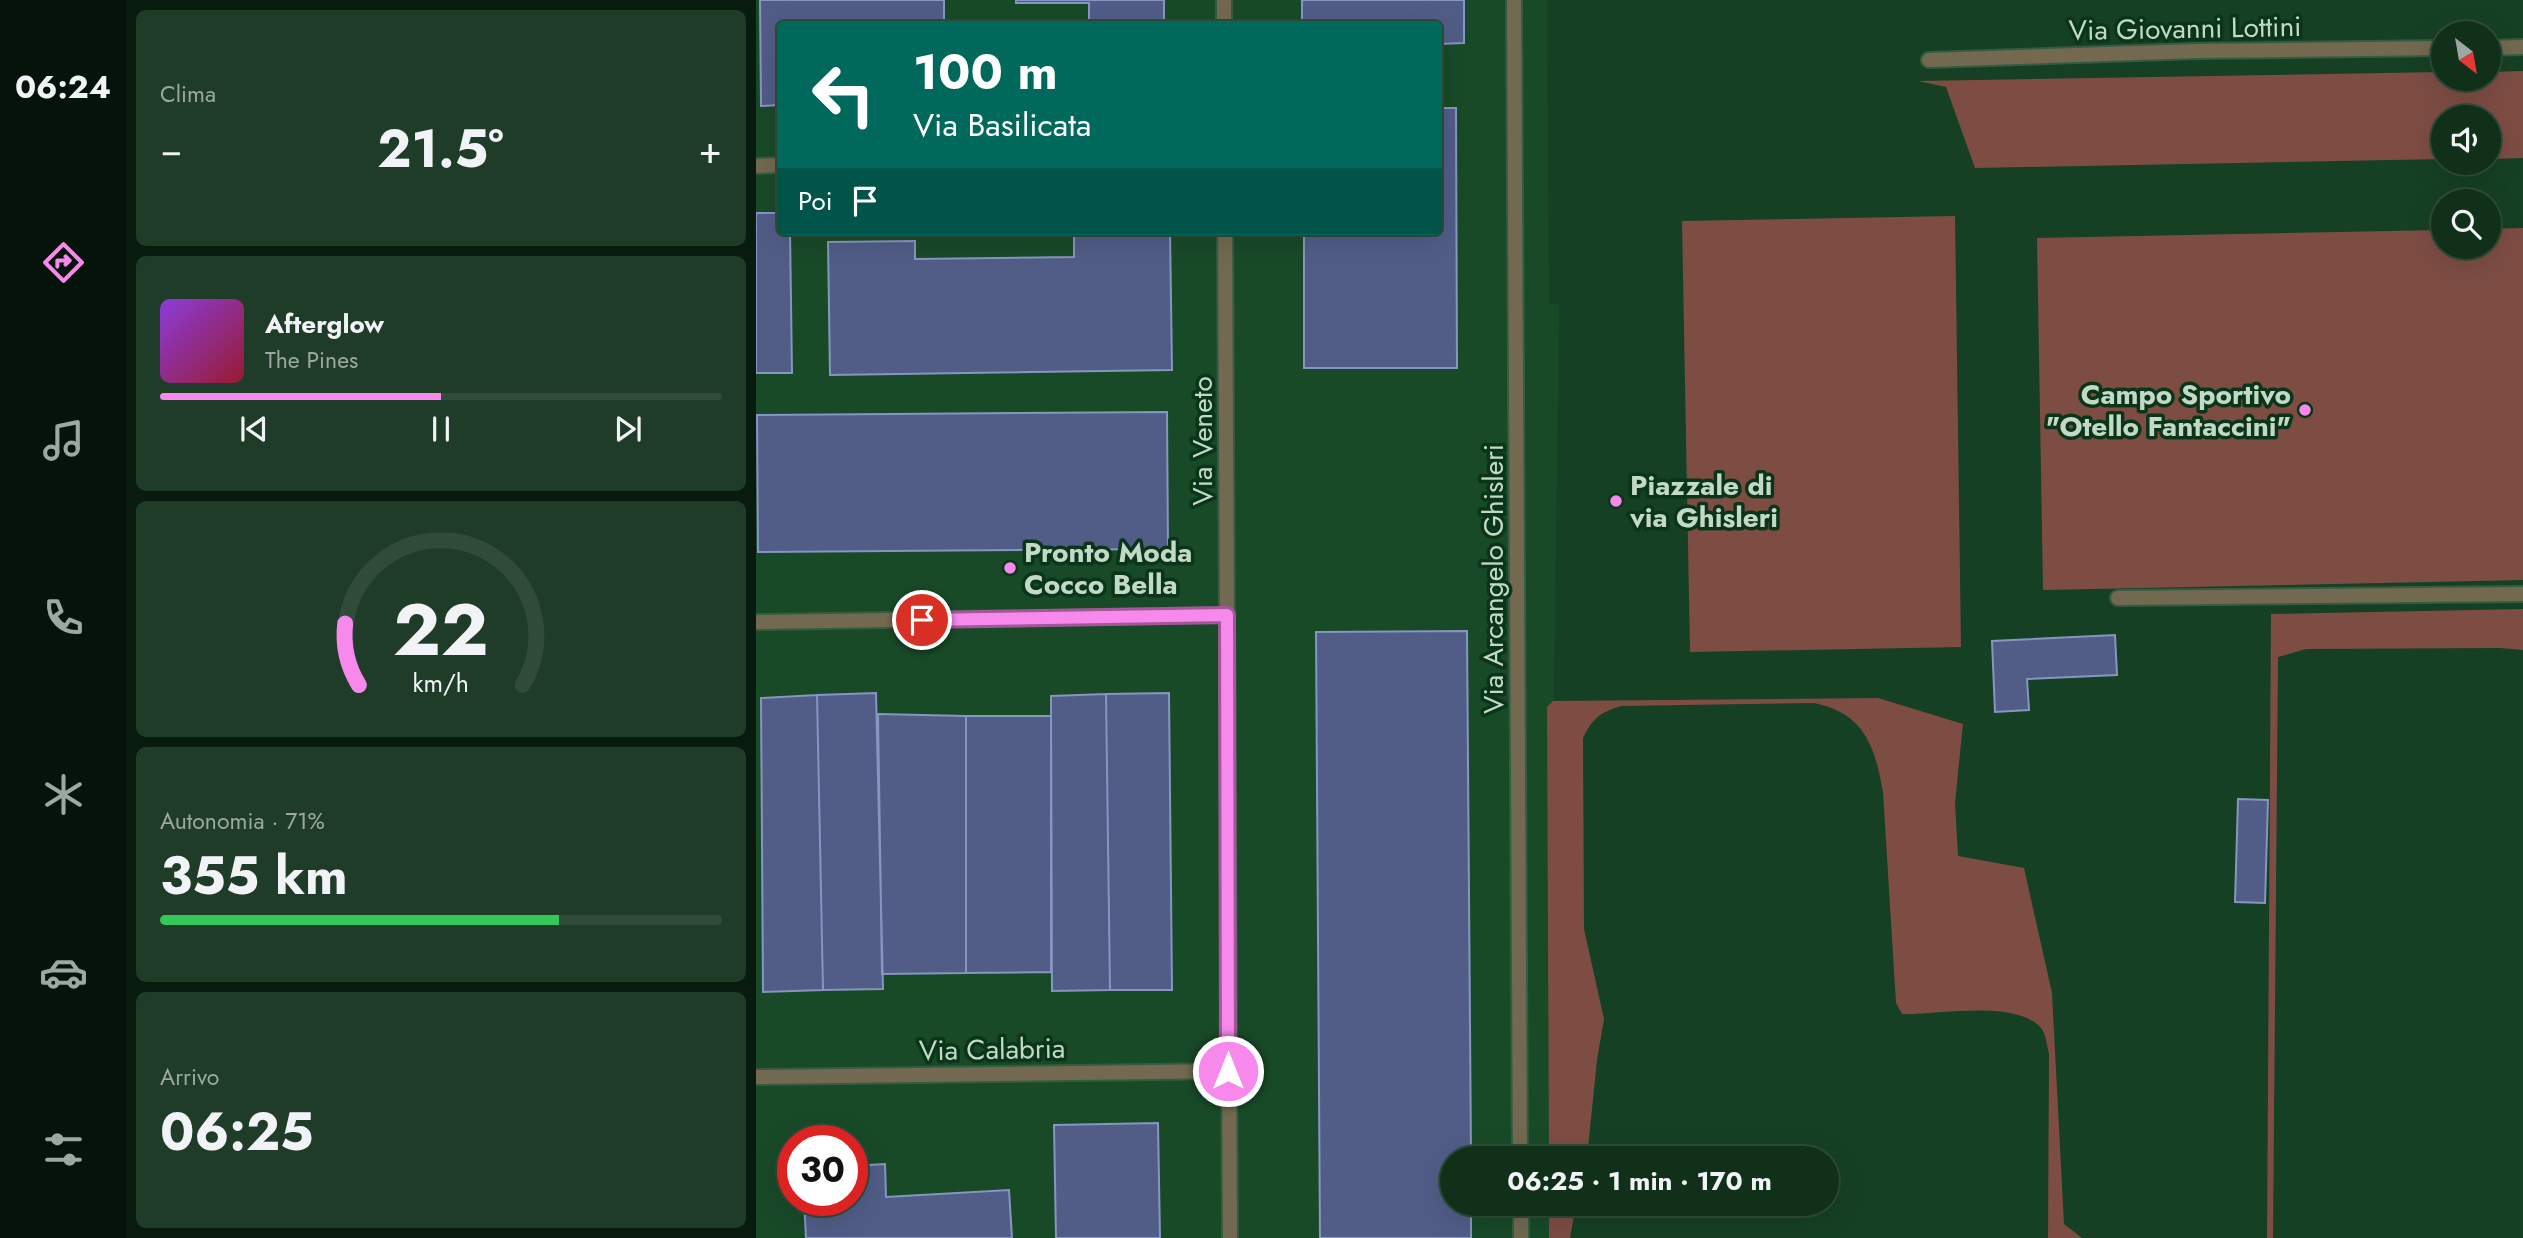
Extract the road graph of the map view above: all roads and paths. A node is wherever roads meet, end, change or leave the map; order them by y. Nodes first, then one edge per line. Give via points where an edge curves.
1 (1224, 0) edge
2 (1514, 0) edge
3 (1224, 21) edge
4 (2523, 47) edge
5 (2431, 48) edge
6 (2501, 48) edge
7 (1929, 60) dead end
8 (756, 166) edge
9 (777, 166) edge
10 (1225, 235) edge
11 (2523, 594) edge
12 (2118, 598) dead end
13 (1227, 615) junction
14 (756, 622) edge
15 (1228, 1071) junction
16 (756, 1077) edge
17 (1521, 1146) edge
18 (1521, 1216) edge
19 (1230, 1238) edge
20 (1521, 1238) edge

1 - 3 street
2 - 17 street, Via Arcangelo Ghisleri
4 - 6 street
5 - 7 street, Via Giovanni Lottini
8 - 9 street
10 - 13 street, Via Veneto
11 - 12 street
13 - 14 street
13 - 15 street, Via Veneto
15 - 16 street, Via Calabria
15 - 19 street, Via Veneto
18 - 20 street

